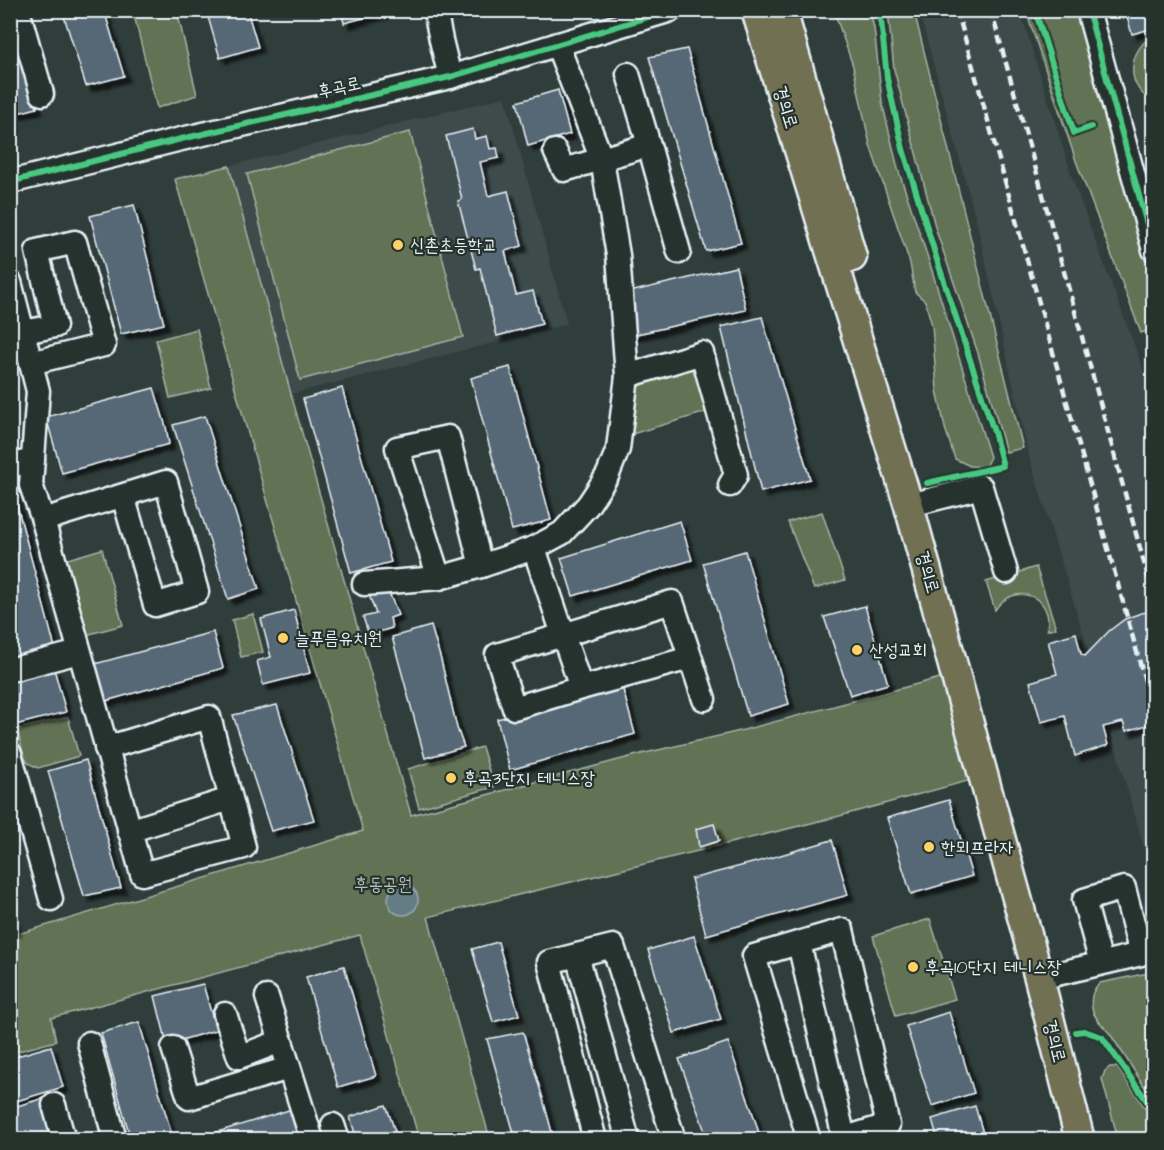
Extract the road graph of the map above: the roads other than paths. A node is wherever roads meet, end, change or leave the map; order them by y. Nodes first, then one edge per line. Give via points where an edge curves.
1 (18, 10) edge
2 (435, 10) edge
3 (671, 10) edge
4 (756, 10) edge
5 (782, 10) edge
6 (1088, 10) edge
7 (557, 44) junction
8 (628, 74) dead end
9 (450, 77) junction
10 (42, 94) dead end
11 (649, 145) junction
12 (555, 151) dead end
13 (602, 160) junction
14 (10, 182) edge
15 (1154, 250) edge
16 (679, 252) dead end
17 (11, 284) edge
18 (23, 332) junction
19 (31, 363) junction
20 (627, 376) junction
21 (33, 460) junction
22 (10, 466) edge
23 (730, 485) dead end
24 (123, 496) junction
25 (922, 502) junction
26 (43, 520) junction
27 (534, 548) junction
28 (481, 566) junction
29 (1006, 572) dead end
30 (439, 578) junction
31 (364, 584) dead end
32 (563, 636) junction
33 (79, 652) junction
34 (690, 658) junction
35 (10, 670) edge
36 (581, 688) junction
37 (704, 699) dead end
38 (106, 748) junction
39 (10, 754) edge
40 (230, 799) junction
41 (129, 831) junction
42 (51, 899) dead end
43 (798, 943) junction
44 (577, 955) junction
45 (1101, 963) dead end
46 (1048, 976) junction
47 (267, 997) dead end
48 (225, 1014) dead end
49 (280, 1041) junction
50 (89, 1043) dead end
51 (173, 1048) dead end
52 (289, 1068) junction
53 (54, 1105) dead end
54 (672, 1139) edge
55 (842, 1139) edge
56 (64, 1140) edge
57 (115, 1140) edge
58 (312, 1140) edge
59 (595, 1140) edge
60 (628, 1140) edge
61 (809, 1140) edge
62 (1080, 1140) edge
63 (1090, 1140) edge

1 - 10 street
2 - 9 street
3 - 7 street, 후곡로
4 - 62 main road, 경의로 via 909,506
5 - 25 main road, 경의로
6 - 15 street
7 - 9 street, 후곡로
7 - 13 street
8 - 11 street
9 - 14 street, 후곡로
11 - 13 street
11 - 16 street
12 - 13 street via 564,171
13 - 20 street via 618,255
17 - 18 street
18 - 19 street
18 - 19 street via 55,326 37,251 75,242 104,345
19 - 21 street via 38,390
20 - 23 street via 702,353 736,475
20 - 27 street via 618,449 608,474 576,519 562,533
21 - 22 street
21 - 26 street via 31,485
24 - 24 street via 166,482 197,592 155,605
24 - 26 street
25 - 29 street via 981,487
25 - 46 main road, 경의로
26 - 33 street
27 - 28 street
27 - 32 street
28 - 30 street
28 - 30 street via 448,437 397,448
30 - 31 street
32 - 34 street via 672,602
32 - 36 street
32 - 36 street via 497,655 513,708
33 - 35 street
33 - 38 street
34 - 36 street
34 - 37 street
38 - 40 street via 209,717
38 - 41 street
39 - 42 street
40 - 41 street
40 - 41 street via 244,847 142,874
43 - 55 street
43 - 55 street via 842,930 888,1125
43 - 61 street via 754,956
44 - 54 street via 613,946
44 - 59 street via 549,963
44 - 60 street
45 - 46 street
46 - 63 main road, 경의로
47 - 49 street
48 - 49 street via 239,1057
49 - 52 street
50 - 57 street
51 - 52 street via 189,1098
52 - 58 street
53 - 56 street

